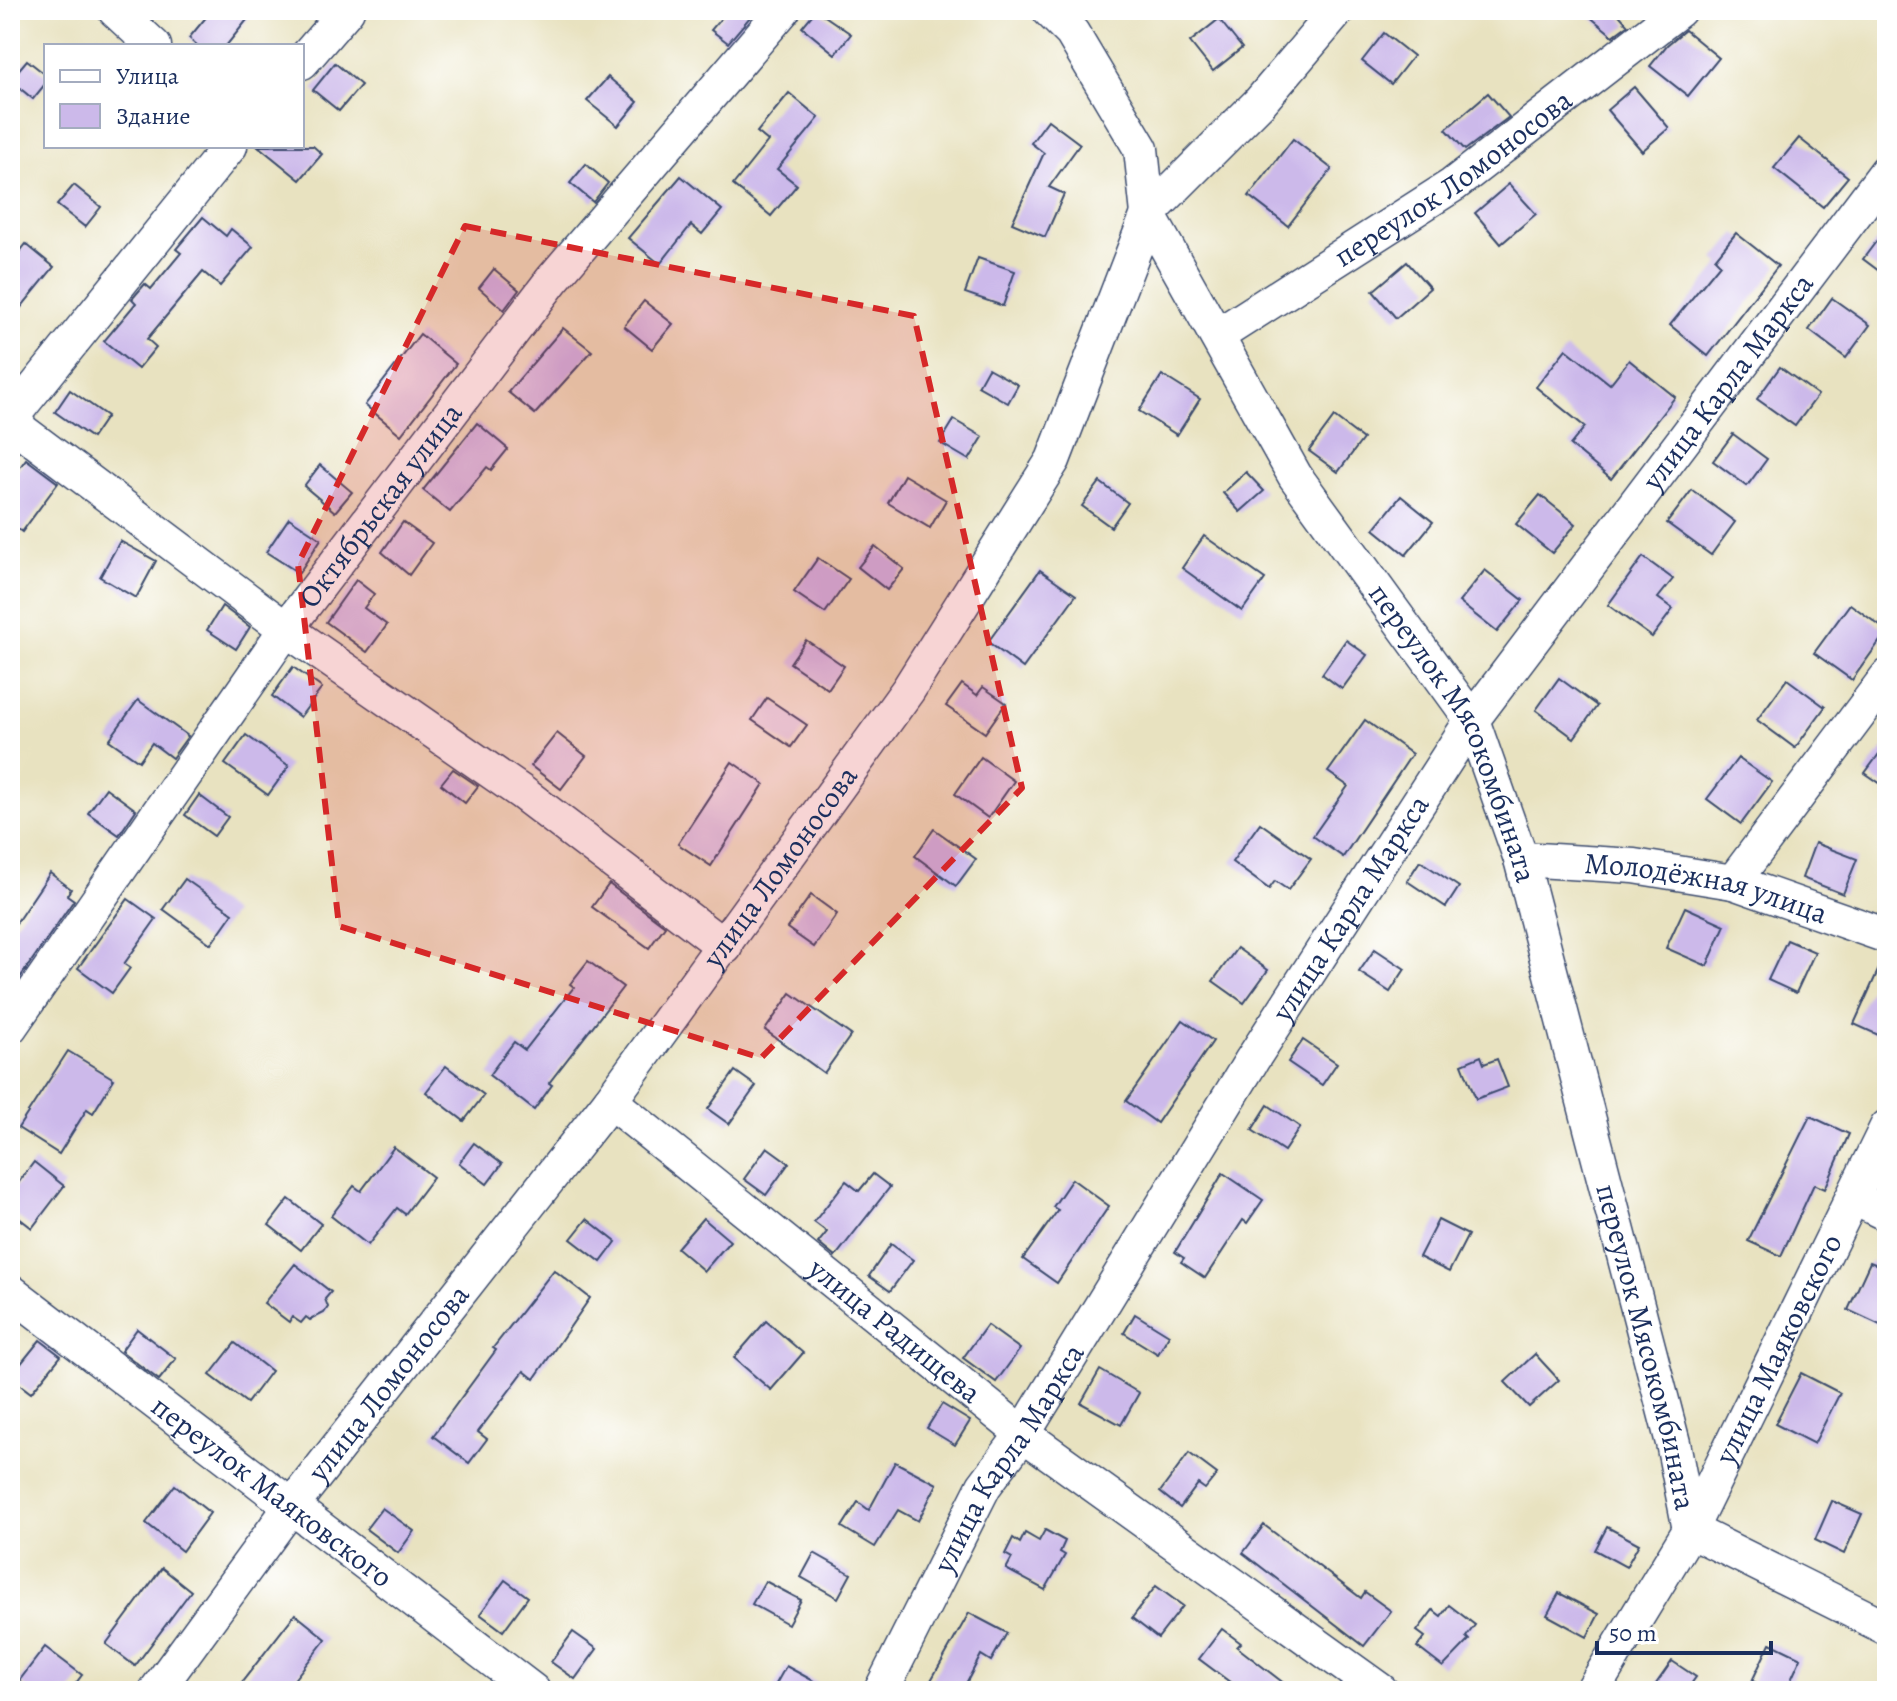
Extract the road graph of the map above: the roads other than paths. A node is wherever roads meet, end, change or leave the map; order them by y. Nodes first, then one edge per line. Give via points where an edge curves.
1 (115, 10) edge
2 (347, 10) edge
3 (783, 10) edge
4 (1049, 10) edge
5 (1338, 10) edge
6 (1679, 10) edge
7 (152, 44) edge
8 (304, 60) edge
9 (228, 148) edge
10 (1887, 171) edge
11 (1148, 214) junction
12 (1217, 336) junction
13 (11, 415) edge
14 (286, 629) junction
15 (1887, 677) edge
16 (1472, 720) junction
17 (1521, 859) junction
18 (1733, 882) junction
19 (1887, 936) edge
20 (725, 947) junction
21 (10, 1027) edge
22 (610, 1101) junction
23 (1887, 1127) edge
24 (1854, 1198) junction
25 (1887, 1214) edge
26 (10, 1291) edge
27 (1023, 1434) junction
28 (290, 1508) junction
29 (1690, 1530) junction
30 (1887, 1628) edge
31 (156, 1691) edge
32 (533, 1691) edge
33 (881, 1691) edge
34 (1381, 1691) edge
35 (1592, 1691) edge

1 - 7 street
2 - 8 street
3 - 14 street, Октябрьская улица via 552,280
4 - 11 street, переулок Мясокомбината via 1072,33 1141,149
5 - 11 street, улица Ломоносова via 1260,102
6 - 12 street, переулок Ломоносова via 1453,185
9 - 13 street
10 - 16 street, улица Карла Маркса
11 - 12 street, переулок Мясокомбината
11 - 20 street, улица Ломоносова via 1053,460 908,690
12 - 16 street, переулок Мясокомбината via 1295,476
13 - 14 street via 22,431
14 - 20 street via 521,792
14 - 21 street, Октябрьская улица
15 - 18 street
16 - 17 street, переулок Мясокомбината
16 - 27 street, улица Карла Маркса via 1252,1060
17 - 18 street, Молодёжная улица via 1634,866
17 - 29 street, переулок Мясокомбината via 1673,1443
18 - 19 street, Молодёжная улица
20 - 22 street, улица Ломоносова
22 - 27 street, улица Радищева
22 - 28 street, улица Ломоносова
23 - 24 street, улица Маяковского
24 - 25 street
24 - 29 street, улица Маяковского
26 - 28 street, переулок Маяковского
27 - 33 street, улица Карла Маркса via 984,1486
27 - 34 street, улица Радищева
28 - 31 street, улица Ломоносова
28 - 32 street, переулок Маяковского
29 - 30 street
29 - 35 street, улица Маяковского

